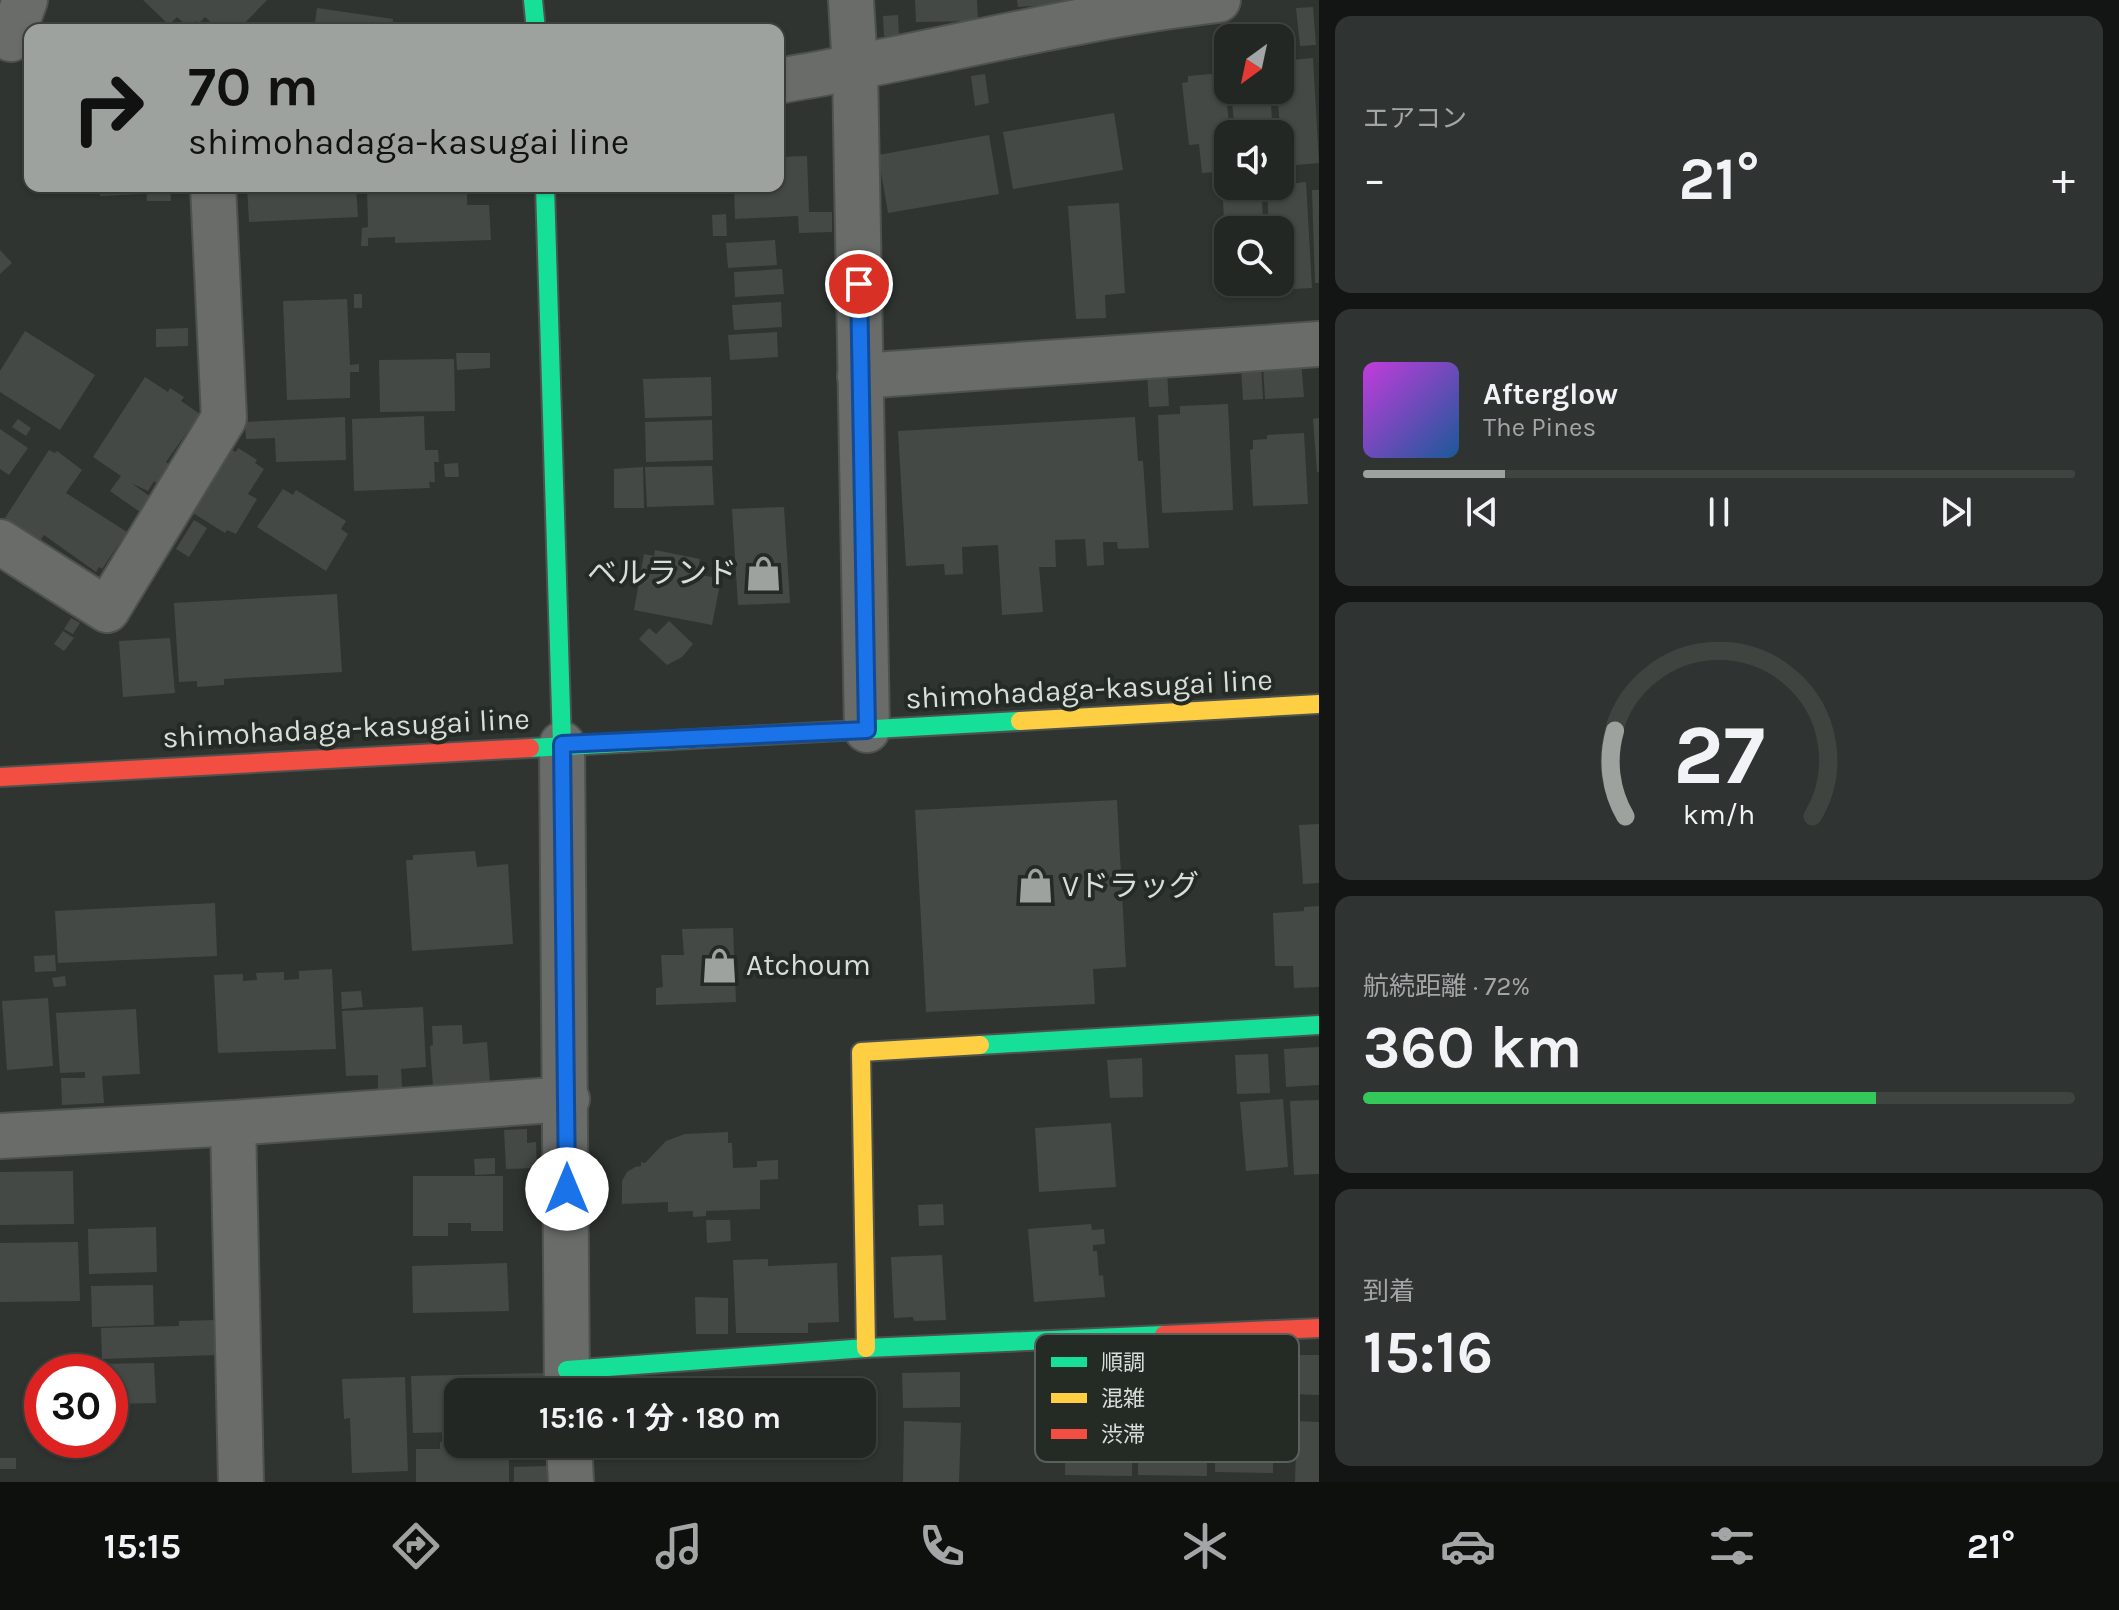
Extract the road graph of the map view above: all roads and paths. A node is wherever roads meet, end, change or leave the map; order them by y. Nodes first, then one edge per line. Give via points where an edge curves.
1 (533, 0) edge
2 (851, 0) edge
3 (1218, 0) edge
4 (1150, 4) edge
5 (535, 24) edge
6 (855, 68) junction
7 (784, 80) edge
8 (213, 192) edge
9 (545, 192) edge
10 (1319, 344) edge
11 (860, 376) junction
12 (0, 542) edge
13 (1319, 704) edge
14 (867, 730) junction
15 (562, 744) junction
16 (0, 777) edge
17 (1319, 1025) edge
18 (567, 1099) junction
19 (233, 1123) junction
20 (0, 1136) edge
21 (1319, 1328) edge
22 (1183, 1334) edge
23 (1035, 1341) edge
24 (866, 1348) junction
25 (567, 1378) edge
26 (594, 1378) edge
27 (570, 1458) edge
28 (241, 1482) edge
29 (571, 1482) edge

1 - 5 street
2 - 6 street
3 - 4 street
4 - 6 street
6 - 7 street
6 - 11 street
8 - 12 street via 224,418 107,610
9 - 15 street
10 - 11 street
11 - 14 street
13 - 14 street, shimohadaga-kasugai line
14 - 15 street, shimohadaga-kasugai line
15 - 16 street, shimohadaga-kasugai line
15 - 18 street
17 - 24 street via 861,1052
18 - 19 street
18 - 25 street
19 - 20 street
19 - 28 street
21 - 22 street
23 - 24 street
24 - 26 street
27 - 29 street

